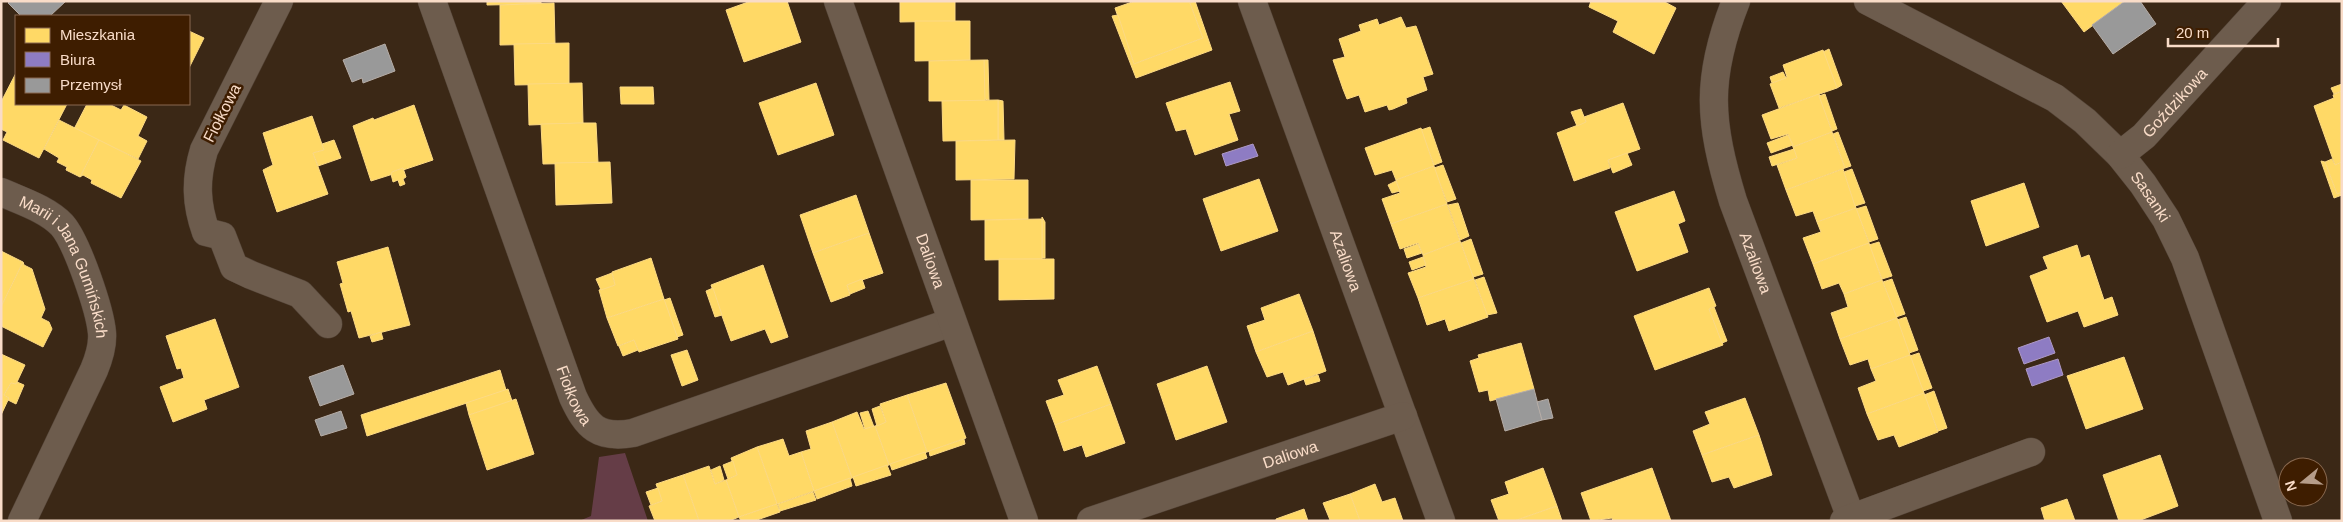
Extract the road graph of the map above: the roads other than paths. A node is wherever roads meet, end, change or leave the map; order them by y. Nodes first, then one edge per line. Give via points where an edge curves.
1 (279, 1) edge
2 (432, 1) edge
3 (838, 1) edge
4 (1252, 1) edge
5 (1736, 1) edge
6 (1868, 1) edge
7 (2267, 1) edge
8 (2120, 155) junction
9 (1, 192) edge
10 (952, 322) junction
11 (328, 324) dead end
12 (1403, 416) junction
13 (2031, 452) dead end
14 (1848, 520) edge
15 (22, 521) edge
16 (1024, 521) edge
17 (1090, 521) edge
18 (1440, 521) edge
19 (2278, 521) edge

1 - 11 street, Fiołkowa via 204,150 196,192 199,214 206,232 222,236 234,266 251,276 300,294
2 - 10 street, Fiołkowa via 573,397 581,415 592,427 604,434 633,433
3 - 10 street, Daliowa
4 - 12 street, Azaliowa
5 - 14 street, Azaliowa via 1715,67 1714,116 1723,166
6 - 8 street, Sasanki via 2055,98
7 - 8 street, Goździkowa via 2144,136
8 - 19 street, Sasanki via 2166,219 2185,258
9 - 15 street, Marii i Jana Gumińskich via 49,214 72,240 100,318 102,334 101,353 94,370
10 - 16 street, Daliowa
12 - 17 street, Daliowa
12 - 18 street, Azaliowa
13 - 14 street, Azaliowa

